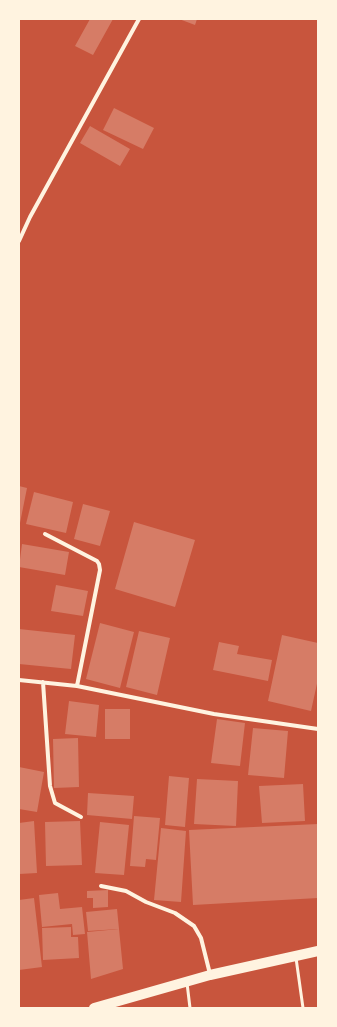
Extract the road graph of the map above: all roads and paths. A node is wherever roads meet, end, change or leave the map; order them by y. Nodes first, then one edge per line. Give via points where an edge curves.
1 (139, 19) edge
2 (19, 241) edge
3 (45, 534) dead end
4 (19, 680) edge
5 (44, 682) junction
6 (77, 686) junction
7 (318, 729) edge
8 (81, 818) dead end
9 (102, 886) dead end
10 (318, 952) edge
11 (295, 956) junction
12 (210, 975) junction
13 (187, 982) junction
14 (94, 1008) edge
15 (190, 1008) edge
16 (303, 1008) edge

1 - 2 street
3 - 6 street via 100,564
4 - 5 street
5 - 6 street
5 - 8 street via 50,786 54,803
6 - 7 street via 214,714
9 - 12 street via 126,891 174,913 194,926 201,938
10 - 11 main road
11 - 12 main road
11 - 16 lane
12 - 13 main road
13 - 14 main road
13 - 15 lane

